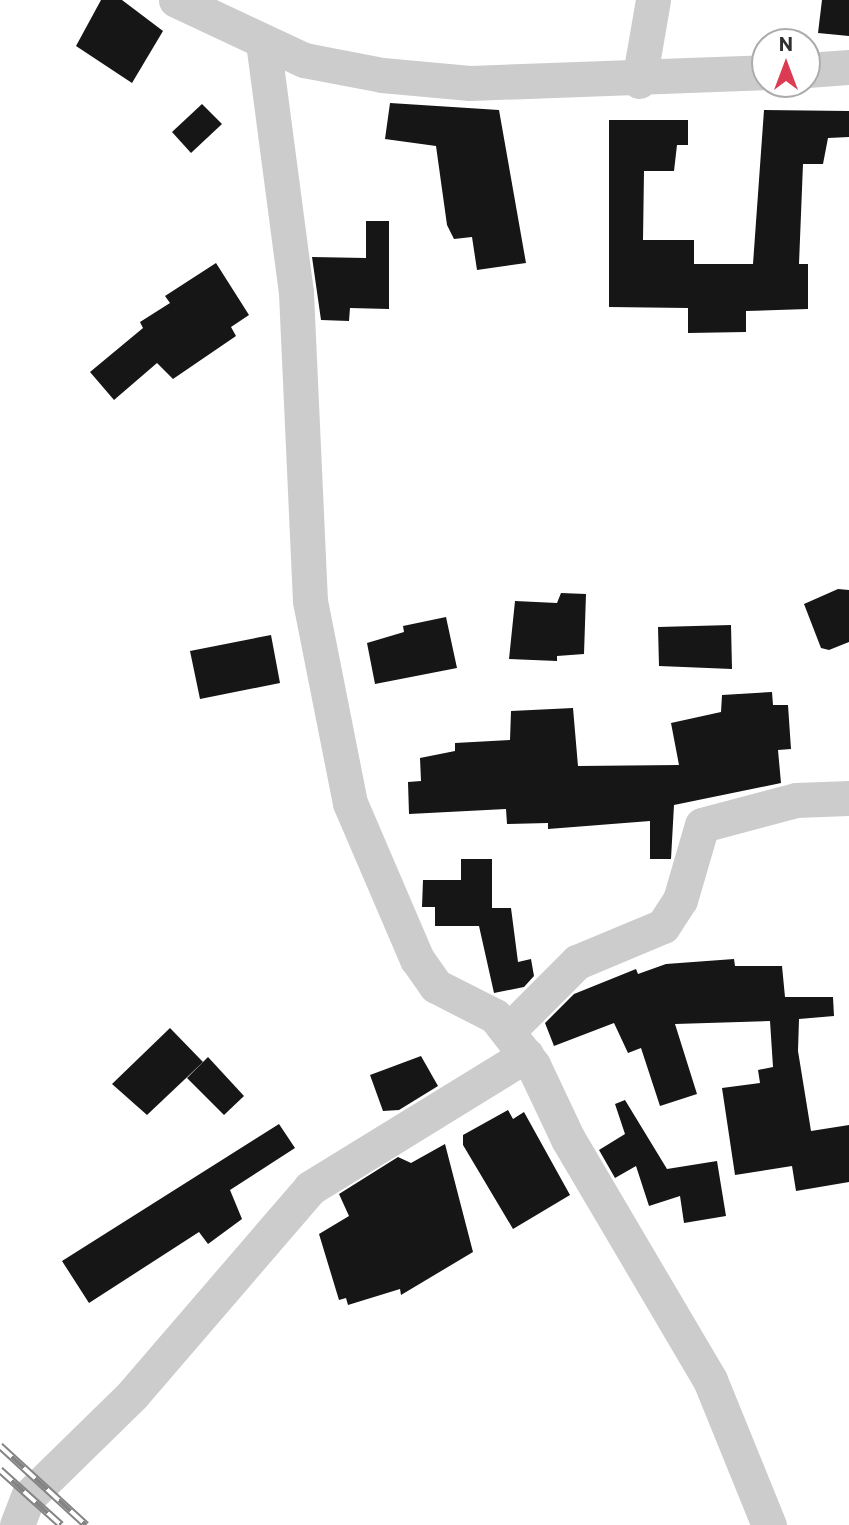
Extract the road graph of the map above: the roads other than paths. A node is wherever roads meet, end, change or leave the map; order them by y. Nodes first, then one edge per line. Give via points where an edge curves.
1 (176, 0) edge
2 (653, 0) edge
3 (263, 42) junction
4 (849, 67) edge
5 (821, 69) edge
6 (751, 73) edge
7 (639, 80) junction
8 (849, 798) edge
9 (517, 1043) junction
10 (17, 1525) edge
11 (769, 1525) edge

1 - 3 street
2 - 7 street
3 - 7 street via 304,60 382,75 470,83
3 - 9 street via 296,293 310,601 350,803 417,959 436,986 495,1016
4 - 5 street
6 - 7 street
8 - 9 street via 796,800 702,825 680,900 663,926 577,962
9 - 10 street via 310,1188 133,1394 28,1497
9 - 11 street via 710,1380

